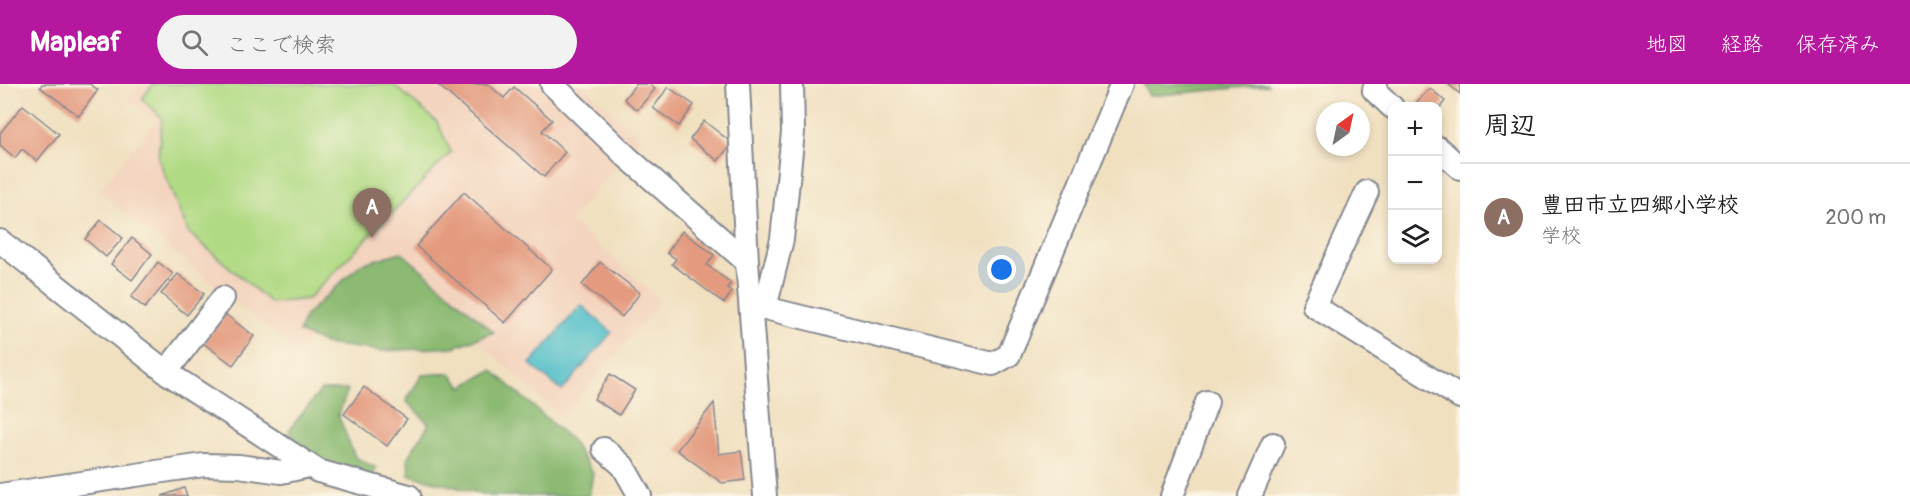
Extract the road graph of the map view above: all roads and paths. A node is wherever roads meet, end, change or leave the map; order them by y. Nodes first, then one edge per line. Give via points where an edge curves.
1 (552, 84) edge
2 (738, 84) edge
3 (792, 84) edge
4 (1122, 84) edge
5 (1376, 84) edge
6 (1388, 103) edge
7 (1442, 152) edge
8 (1460, 168) edge
9 (1367, 192) dead end
10 (0, 241) edge
11 (747, 262) junction
12 (223, 298) dead end
13 (758, 308) junction
14 (166, 372) junction
15 (1460, 397) edge
16 (1207, 402) dead end
17 (1273, 444) dead end
18 (604, 449) dead end
19 (309, 466) junction
20 (764, 491) edge
21 (0, 495) edge
22 (409, 496) edge
23 (640, 496) edge
24 (1172, 496) edge
25 (1251, 496) edge

1 - 11 street via 627,157
2 - 11 street
3 - 13 street via 793,132 782,239
4 - 13 street via 1009,355 993,364
5 - 6 street via 1374,90
7 - 8 street
9 - 15 street via 1314,306
10 - 14 street
11 - 13 street
12 - 14 street
13 - 20 street
14 - 19 street
16 - 24 street
17 - 25 street
18 - 23 street via 623,466
19 - 21 street via 280,472 204,465
19 - 22 street via 325,474

